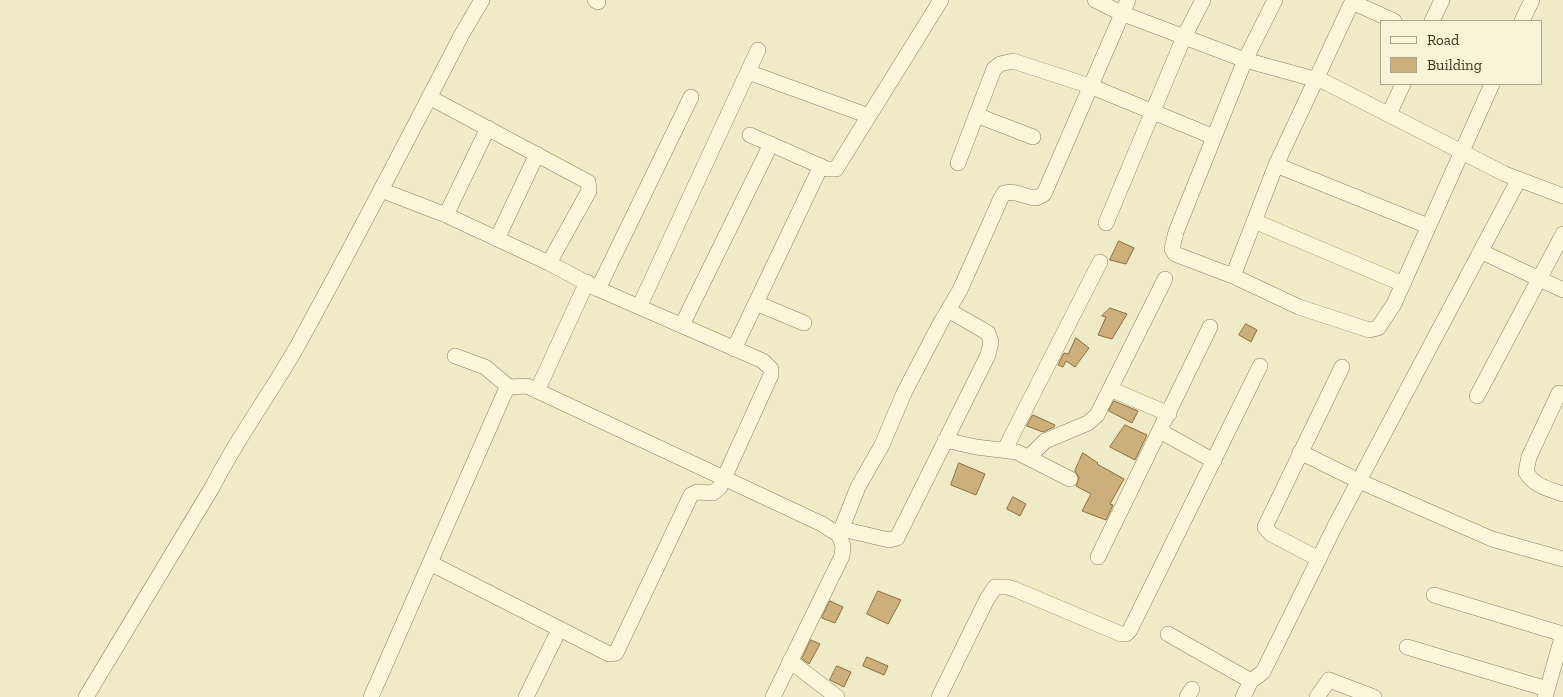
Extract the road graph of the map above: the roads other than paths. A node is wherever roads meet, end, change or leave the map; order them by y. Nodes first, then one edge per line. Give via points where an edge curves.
1 (482, 0) edge
2 (941, 0) edge
3 (1095, 0) edge
4 (1203, 0) edge
5 (1275, 0) edge
6 (1442, 0) edge
7 (1532, 0) edge
8 (1353, 1) edge
9 (1125, 7) edge
10 (1392, 20) edge
11 (1432, 20) edge
12 (1522, 20) edge
13 (1184, 37) junction
14 (758, 50) dead end
15 (1245, 60) junction
16 (748, 72) junction
17 (1315, 79) junction
18 (1403, 85) edge
19 (1492, 85) edge
20 (1090, 86) junction
21 (429, 97) junction
22 (691, 97) dead end
23 (1152, 112) junction
24 (1389, 114) junction
25 (976, 115) junction
26 (869, 116) junction
27 (488, 128) junction
28 (750, 135) dead end
29 (1033, 137) dead end
30 (1214, 137) junction
31 (771, 144) junction
32 (1461, 151) junction
33 (537, 154) junction
34 (958, 163) dead end
35 (1276, 165) junction
36 (821, 166) junction
37 (1519, 179) junction
38 (381, 190) junction
39 (1563, 196) edge
40 (446, 215) junction
41 (1254, 221) junction
42 (1106, 222) dead end
43 (1428, 226) junction
44 (1563, 234) edge
45 (497, 239) junction
46 (1482, 252) junction
47 (1100, 262) dead end
48 (549, 263) junction
49 (1233, 276) junction
50 (1165, 279) dead end
51 (1541, 279) junction
52 (1403, 284) junction
53 (592, 286) junction
54 (1563, 290) edge
55 (756, 303) junction
56 (640, 305) junction
57 (948, 310) junction
58 (804, 323) dead end
59 (682, 325) junction
60 (1210, 327) dead end
61 (734, 349) junction
62 (455, 356) dead end
63 (1260, 366) dead end
64 (1342, 367) dead end
65 (509, 387) junction
66 (1110, 389) junction
67 (537, 391) junction
68 (1559, 393) dead end
69 (1477, 396) dead end
70 (1169, 414) junction
71 (1160, 431) junction
72 (945, 440) junction
73 (1005, 449) junction
74 (1300, 452) junction
75 (1028, 457) junction
76 (1214, 461) junction
77 (1070, 478) dead end
78 (724, 479) junction
79 (1359, 481) junction
80 (1563, 494) edge
81 (840, 532) junction
82 (1098, 557) dead end
83 (1319, 559) junction
84 (1563, 559) edge
85 (430, 563) junction
86 (1434, 595) dead end
87 (559, 630) junction
88 (1168, 634) dead end
89 (1407, 647) dead end
90 (790, 661) junction
91 (1251, 681) junction
92 (1546, 693) edge
93 (86, 697) edge
94 (371, 697) edge
95 (526, 697) edge
96 (773, 697) edge
97 (837, 697) edge
98 (939, 697) edge
99 (1243, 697) edge
100 (1316, 697) edge
101 (1374, 697) edge

1 - 21 street
2 - 26 street
3 - 9 street
4 - 13 street
5 - 15 street
6 - 11 street
7 - 12 street
8 - 10 street
8 - 17 street
9 - 13 street
9 - 20 street
13 - 15 street
13 - 23 street
14 - 16 street
15 - 17 street
15 - 30 street
16 - 26 street
16 - 56 street
17 - 24 street
17 - 35 street
18 - 24 street
19 - 32 street
20 - 23 street
20 - 25 street via 1013,61 1000,64 994,69
20 - 57 street via 1044,194 1036,198 1018,192 1004,193
21 - 27 street
21 - 38 street
22 - 53 street
23 - 30 street
23 - 42 street
24 - 32 street
25 - 29 street
25 - 34 street
26 - 36 street via 836,168
27 - 33 street
27 - 40 street
28 - 31 street
30 - 49 street via 1172,249 1175,254
31 - 36 street
31 - 59 street
32 - 37 street
32 - 43 street
33 - 45 street
33 - 48 street via 584,179 590,186
35 - 41 street
35 - 43 street
36 - 55 street
37 - 39 street
37 - 46 street
38 - 40 street
38 - 93 street via 298,344 229,454 214,486
40 - 45 street
41 - 49 street
41 - 52 street
43 - 52 street
44 - 51 street
45 - 48 street
46 - 51 street
46 - 79 street
47 - 73 street
48 - 53 street
49 - 52 street via 1299,307 1368,330 1378,328 1385,320
50 - 66 street
51 - 54 street
51 - 69 street
53 - 56 street
53 - 67 street
55 - 58 street
55 - 61 street
56 - 59 street
57 - 72 street via 988,333 991,342 988,355
57 - 81 street via 904,393
59 - 61 street
60 - 70 street
61 - 78 street via 768,364 771,375
62 - 65 street via 485,367
63 - 76 street
64 - 74 street
65 - 67 street via 527,386
65 - 85 street
66 - 70 street
66 - 75 street via 1092,420 1045,441
67 - 78 street
68 - 80 street via 1529,457 1526,472 1530,480
70 - 71 street
71 - 76 street
71 - 82 street
72 - 73 street
72 - 81 street via 895,540
73 - 75 street
74 - 79 street
74 - 83 street via 1265,527 1271,534
75 - 77 street
76 - 98 street via 1126,634 1014,589 995,587 986,599
78 - 81 street
78 - 87 street via 713,494 697,492 690,495 616,653 609,654
79 - 83 street
79 - 84 street via 1492,539
81 - 90 street via 842,556
83 - 91 street via 1263,672
85 - 87 street
85 - 94 street
86 - 92 street via 1563,634
87 - 95 street
88 - 91 street
89 - 92 street
90 - 96 street
90 - 97 street
91 - 99 street
100 - 101 street via 1331,680

